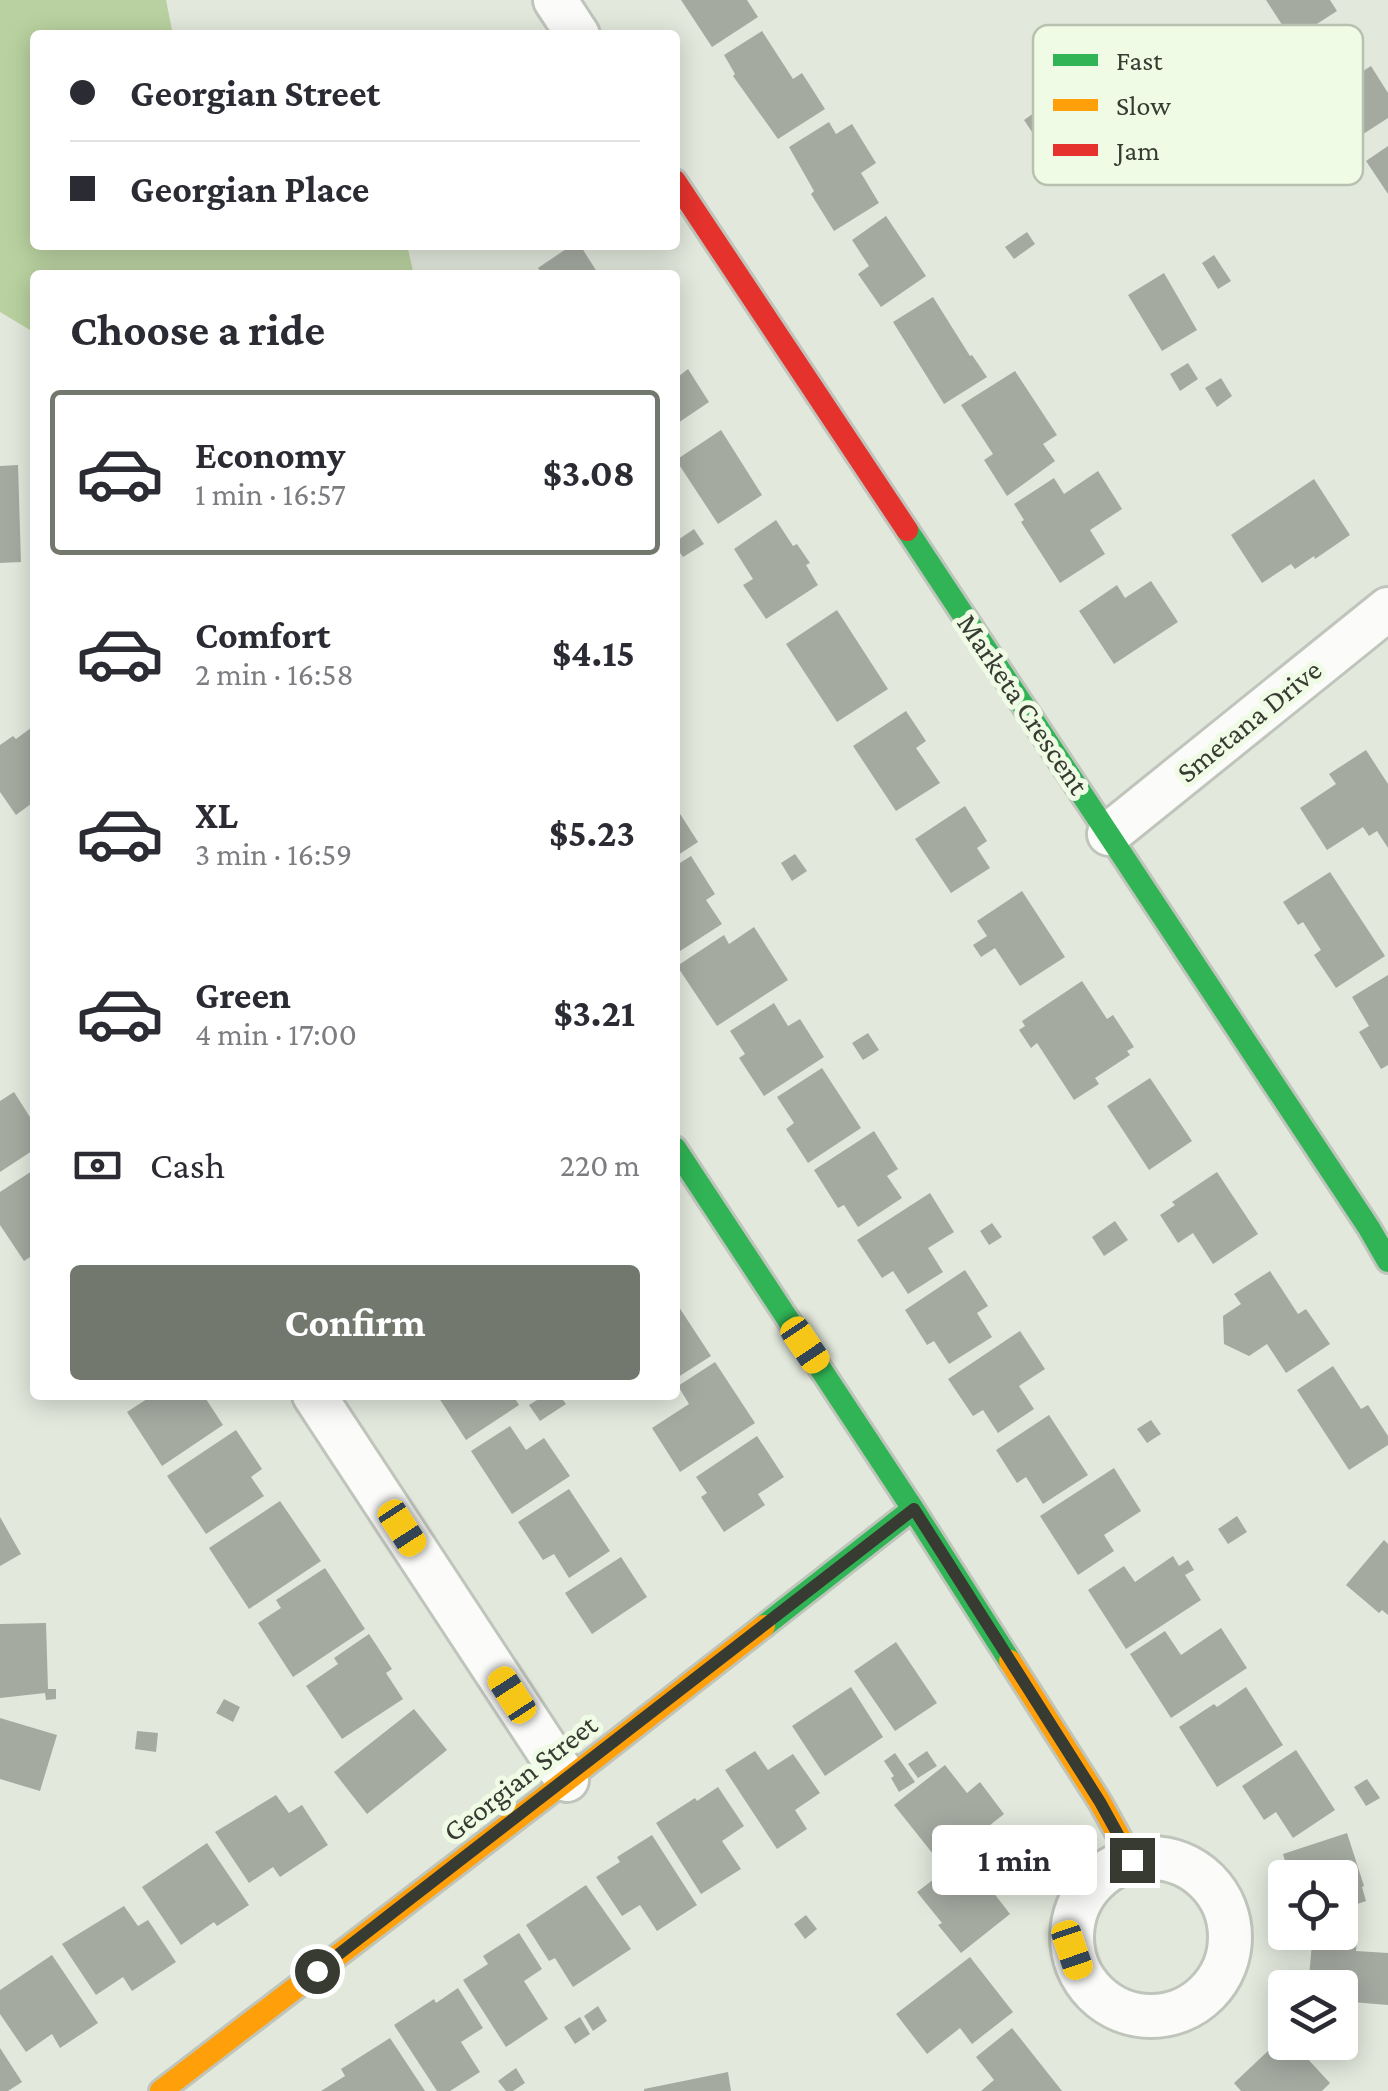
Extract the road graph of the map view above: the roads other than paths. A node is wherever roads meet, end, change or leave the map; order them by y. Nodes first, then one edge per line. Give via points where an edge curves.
1 (555, 0) edge
2 (575, 30) edge
3 (680, 189) edge
4 (1388, 608) edge
5 (1109, 834) junction
6 (680, 1156) edge
7 (1382, 1241) edge
8 (317, 1400) edge
9 (914, 1509) junction
10 (567, 1780) junction
11 (1132, 1860) dead end
12 (161, 2091) edge

1 - 2 street
3 - 5 street, Marketa Crescent
4 - 5 street, Smetana Drive
5 - 7 street, Marketa Crescent
6 - 9 street
8 - 10 street
9 - 10 street, Georgian Street
9 - 11 street
10 - 12 street, Georgian Street

